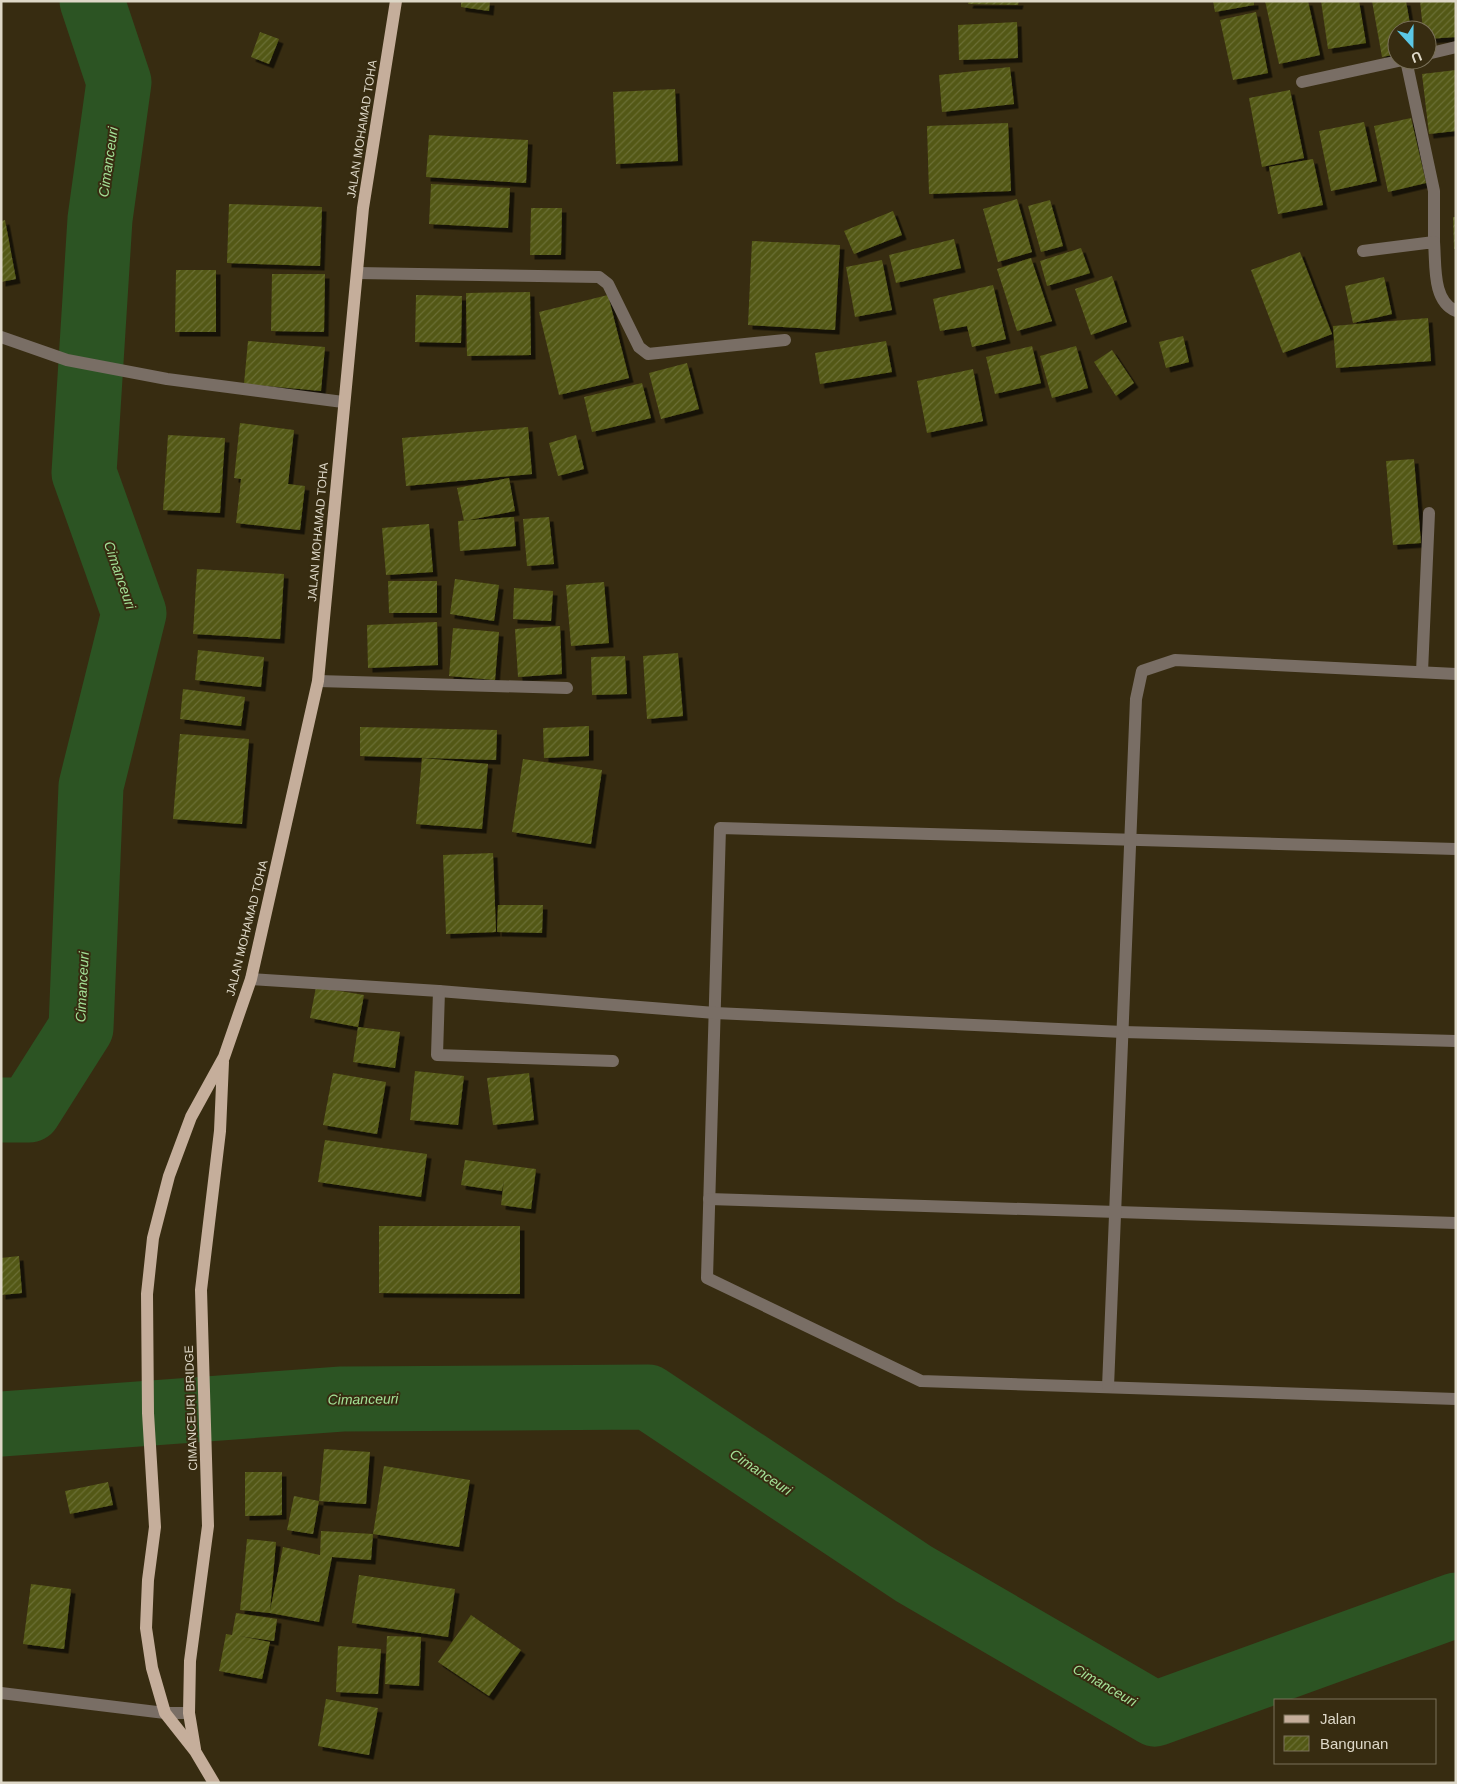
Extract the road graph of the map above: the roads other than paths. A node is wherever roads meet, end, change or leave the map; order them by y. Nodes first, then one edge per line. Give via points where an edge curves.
1 (396, 1) edge
2 (1456, 46) edge
3 (1437, 51) edge
4 (1387, 64) edge
5 (1406, 70) edge
6 (1302, 82) dead end
7 (1434, 242) junction
8 (1363, 251) dead end
9 (357, 273) junction
10 (1456, 311) edge
11 (1, 337) edge
12 (785, 340) dead end
13 (344, 402) junction
14 (1429, 513) dead end
15 (1422, 672) junction
16 (1456, 674) edge
17 (318, 681) junction
18 (567, 688) dead end
19 (1130, 840) junction
20 (1456, 849) edge
21 (251, 979) junction
22 (438, 991) junction
23 (714, 1014) junction
24 (1123, 1032) junction
25 (1456, 1041) edge
26 (224, 1057) junction
27 (613, 1061) dead end
28 (709, 1199) junction
29 (1115, 1212) junction
30 (1456, 1223) edge
31 (201, 1290) joint
32 (1108, 1387) junction
33 (1456, 1399) edge
34 (1, 1693) edge
35 (165, 1713) junction
36 (189, 1713) junction
37 (195, 1751) junction
38 (214, 1783) edge

1 - 9 main road, JALAN MOHAMAD TOHA via 363,208
2 - 3 street
4 - 6 street
5 - 7 street via 1434,191
7 - 8 street
7 - 10 street via 1440,298 1447,307
9 - 12 street via 599,277 608,284 639,347 648,354
9 - 13 main road, JALAN MOHAMAD TOHA
11 - 13 street via 67,360 168,379
13 - 17 main road, JALAN MOHAMAD TOHA
14 - 15 street
15 - 16 street
15 - 19 street via 1175,660 1142,671 1136,699
17 - 18 street
17 - 21 main road, JALAN MOHAMAD TOHA
19 - 20 street
19 - 23 street via 720,828
19 - 24 street
21 - 22 street
21 - 26 main road, JALAN MOHAMAD TOHA
22 - 23 street
22 - 27 street via 437,1055
23 - 24 street
23 - 28 street
24 - 25 street
24 - 29 street
26 - 31 main road, JALAN MOHAMAD TOHA via 220,1131
26 - 35 main road, JALAN MOHAMAD TOHA via 191,1117 169,1176 153,1238 147,1294 148,1413 155,1527 146,1628 152,1668
28 - 29 street
28 - 32 street via 707,1278 920,1381
29 - 30 street
29 - 32 street
31 - 36 main road, CIMANCEURI BRIDGE via 208,1526 190,1661
32 - 33 street
34 - 35 street
35 - 36 street
35 - 37 main road
36 - 37 main road, CIMANCEURI BRIDGE
37 - 38 main road

